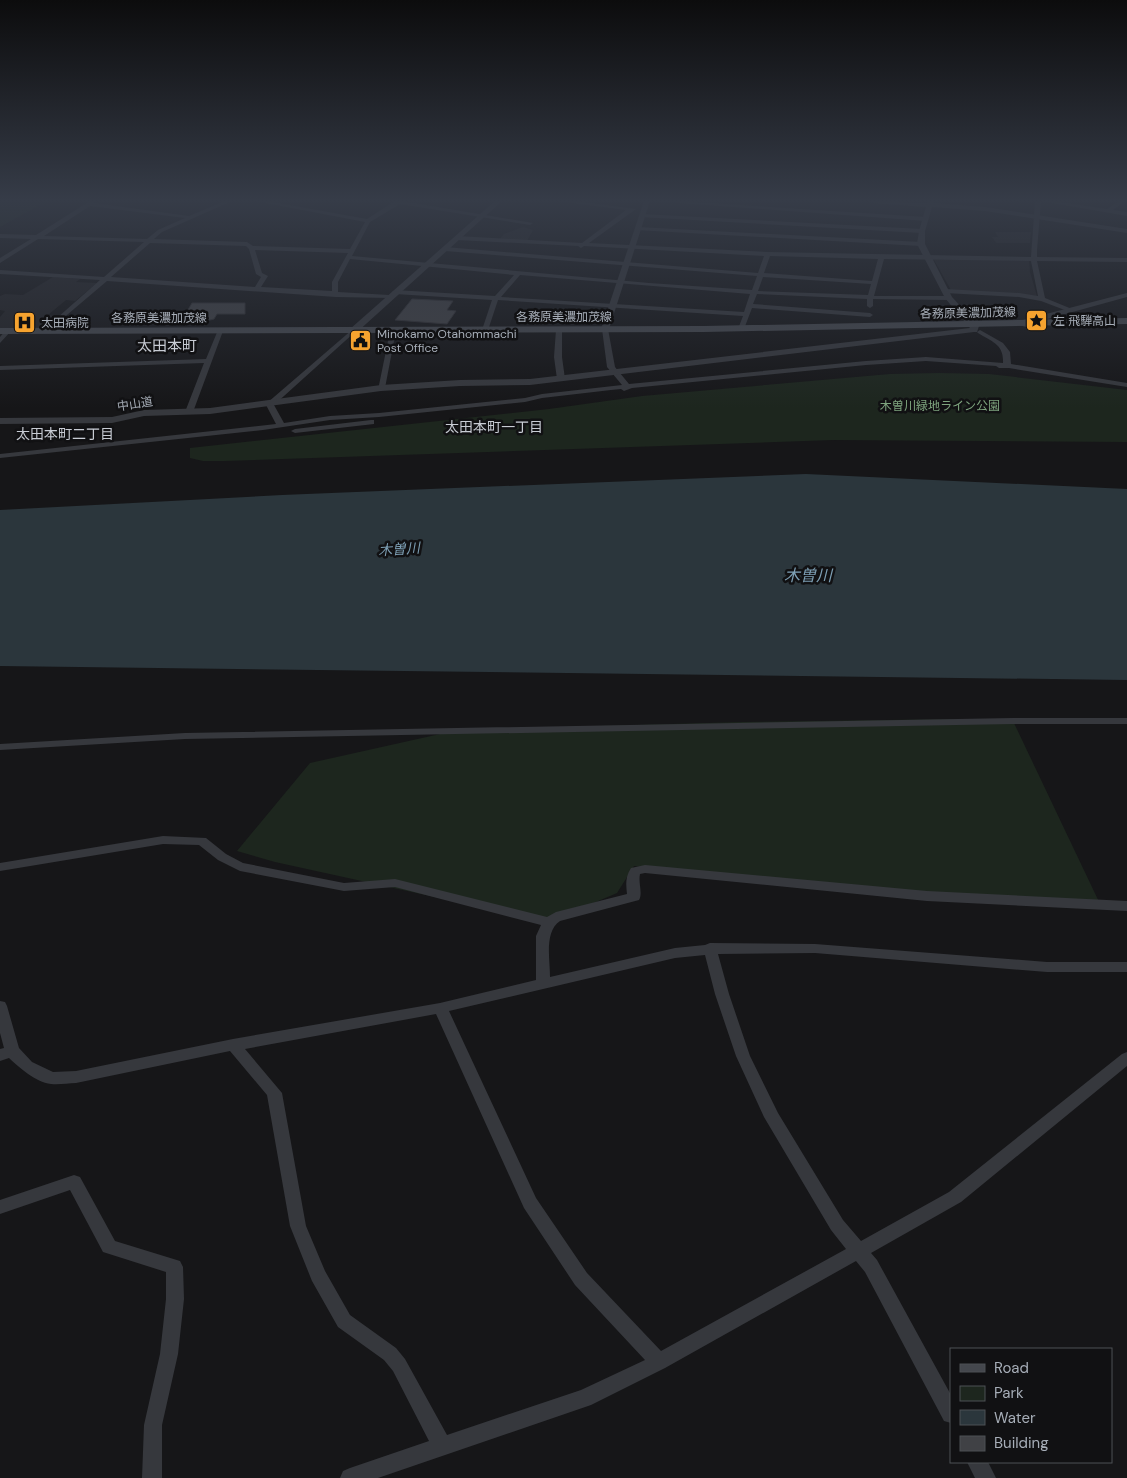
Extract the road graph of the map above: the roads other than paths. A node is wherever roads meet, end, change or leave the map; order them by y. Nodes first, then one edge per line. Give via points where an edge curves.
1 (114, 270) edge
2 (258, 270) edge
3 (342, 270) edge
4 (421, 270) edge
5 (488, 270) edge
6 (550, 270) dead end
7 (625, 270) edge
8 (701, 270) edge
9 (762, 270) edge
10 (879, 270) edge
11 (934, 270) edge
12 (1035, 270) edge
13 (0, 272) edge
14 (519, 273) junction
15 (761, 274) junction
16 (545, 276) junction
17 (104, 279) junction
18 (621, 283) junction
19 (876, 283) junction
20 (257, 289) junction
21 (755, 292) junction
22 (336, 294) junction
23 (392, 295) junction
24 (947, 295) junction
25 (1127, 296) edge
26 (870, 299) junction
27 (1042, 299) junction
28 (495, 300) junction
29 (613, 306) junction
30 (749, 306) junction
31 (1070, 310) junction
32 (746, 314) junction
33 (870, 315) junction
34 (1127, 321) edge
35 (1023, 325) junction
36 (870, 328) junction
37 (741, 329) junction
38 (978, 329) junction
39 (398, 330) junction
40 (485, 330) junction
41 (560, 330) junction
42 (605, 330) junction
43 (4, 331) edge
44 (49, 331) junction
45 (220, 331) junction
46 (353, 331) junction
47 (0, 341) edge
48 (209, 361) junction
49 (1007, 366) junction
50 (0, 368) edge
51 (958, 368) dead end
52 (615, 372) junction
53 (561, 379) junction
54 (1127, 385) edge
55 (381, 388) junction
56 (628, 388) junction
57 (273, 402) junction
58 (189, 412) junction
59 (0, 421) edge
60 (358, 424) junction
61 (281, 425) junction
62 (0, 456) edge
63 (0, 463) edge
64 (1127, 721) edge
65 (0, 747) edge
66 (0, 867) edge
67 (1127, 906) edge
68 (548, 922) junction
69 (710, 948) junction
70 (1127, 967) edge
71 (543, 983) junction
72 (0, 1006) edge
73 (440, 1008) junction
74 (233, 1044) junction
75 (6, 1053) edge
76 (1127, 1058) edge
77 (0, 1207) edge
78 (857, 1251) junction
79 (659, 1362) junction
80 (950, 1412) edge
81 (442, 1446) junction
82 (978, 1463) edge
83 (380, 1472) edge
84 (152, 1478) edge
85 (350, 1478) edge
86 (986, 1478) edge

1 - 17 street
2 - 20 street via 265,276
3 - 22 street via 335,282
4 - 23 street
5 - 14 street
6 - 16 street
7 - 18 street
8 - 15 street
9 - 15 street
10 - 19 street
11 - 24 street
12 - 27 street
13 - 17 street
14 - 16 street
14 - 28 street
15 - 19 street
15 - 21 street
16 - 18 street
17 - 20 street
17 - 44 street
18 - 21 street
18 - 29 street
19 - 26 street
20 - 22 street
21 - 26 street
21 - 30 street
22 - 23 street
23 - 28 street
23 - 46 street
24 - 26 street
24 - 27 street via 1019,295
24 - 38 street
25 - 31 street
26 - 33 street
27 - 31 street
28 - 29 street
28 - 40 street
29 - 32 street
29 - 42 street
30 - 32 street
30 - 33 street
31 - 35 street
32 - 37 street
33 - 36 street
34 - 35 main road, 各務原美濃加茂線
35 - 38 main road, 各務原美濃加茂線
36 - 37 main road, 各務原美濃加茂線
36 - 38 main road, 各務原美濃加茂線
37 - 42 main road, 各務原美濃加茂線
38 - 49 street via 1007,352
38 - 52 street, 中山道
39 - 40 main road, 各務原美濃加茂線
39 - 46 main road, 各務原美濃加茂線
39 - 55 street via 391,341
40 - 41 main road, 各務原美濃加茂線
41 - 42 main road, 各務原美濃加茂線
41 - 53 street via 558,357
42 - 52 street via 611,368
43 - 44 main road, 各務原美濃加茂線
43 - 47 street
44 - 45 main road, 各務原美濃加茂線
45 - 46 main road, 各務原美濃加茂線
45 - 48 street
46 - 57 street
48 - 50 street
48 - 58 street
49 - 51 street via 929,366
49 - 54 street
49 - 56 street via 926,360 866,363
52 - 53 street, 中山道
52 - 56 street
53 - 55 street, 中山道
55 - 57 street, 中山道
56 - 60 street via 551,400 542,405
56 - 61 street
57 - 58 street, 中山道
57 - 61 street via 270,405
58 - 59 street, 中山道 via 144,413 106,420
60 - 61 street
60 - 63 street
61 - 62 street
64 - 65 street via 1013,720 195,736
66 - 68 street via 163,840 202,842 240,867 344,886 395,882
67 - 68 street via 927,896 645,869 635,871 632,882 634,897 556,917
68 - 71 street via 543,936
69 - 70 street via 820,947 1048,967
69 - 71 street
69 - 78 street via 743,1056 772,1116 838,1226
71 - 73 street
72 - 75 street
73 - 74 street
73 - 79 street via 530,1203 581,1279
74 - 75 street via 76,1077 51,1078
74 - 81 street via 274,1093 298,1226 318,1274 344,1321 390,1354 399,1365
76 - 78 street via 955,1197
77 - 84 street via 74,1182 110,1247 174,1267 175,1299 169,1354 153,1424
78 - 79 street
78 - 80 street via 871,1266
79 - 81 street via 584,1398
81 - 83 street
82 - 86 street
83 - 85 street

